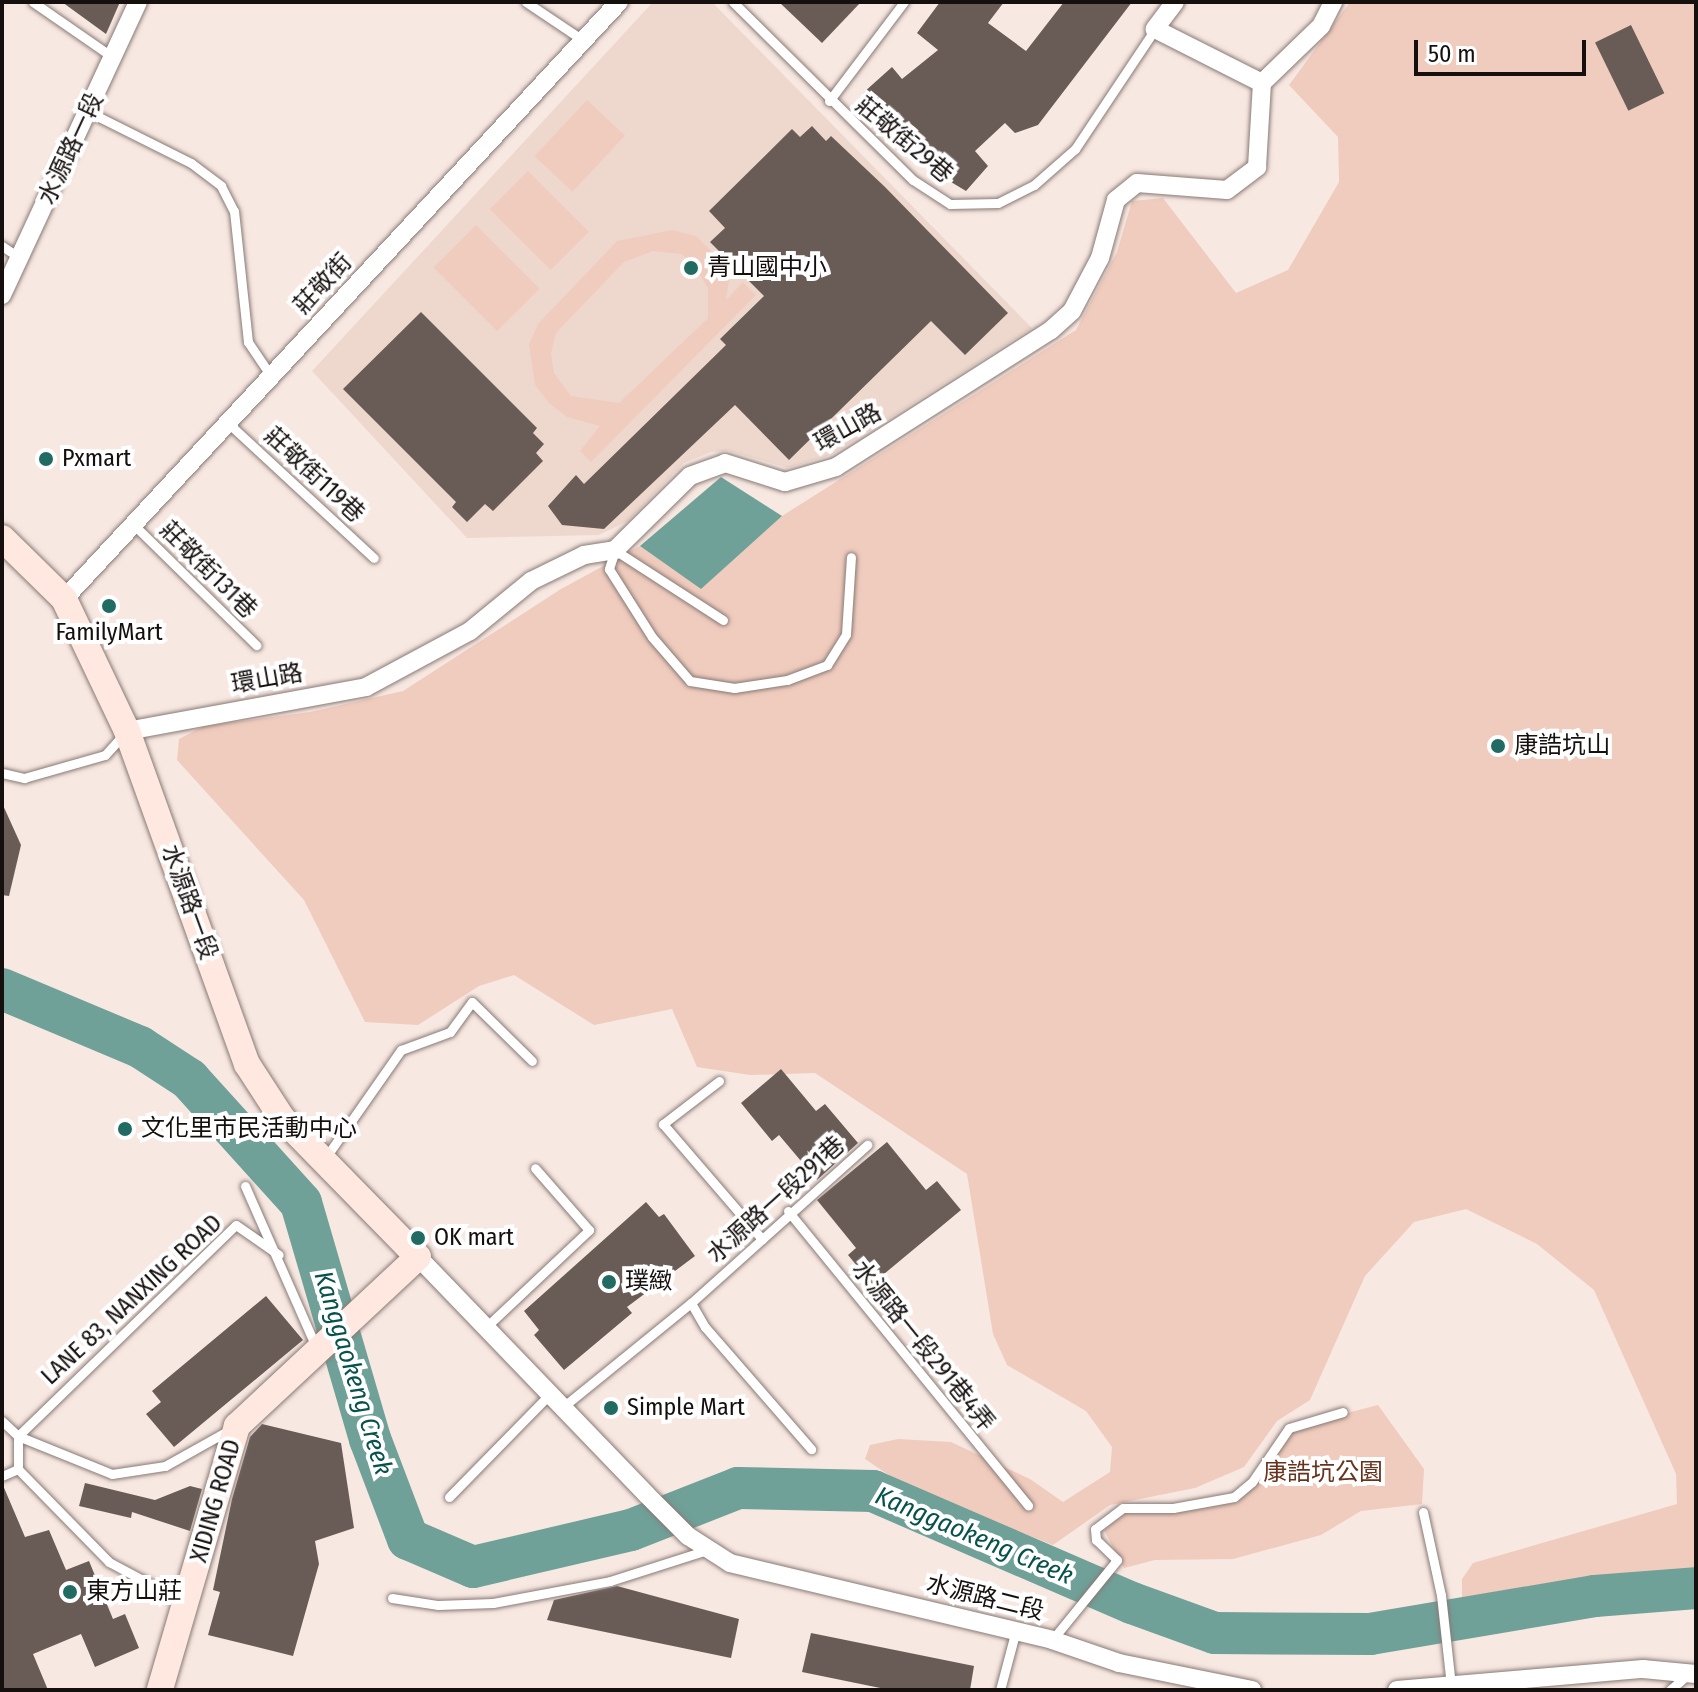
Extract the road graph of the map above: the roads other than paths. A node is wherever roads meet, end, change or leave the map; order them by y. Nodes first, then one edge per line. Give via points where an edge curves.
1 (33, 2) edge
2 (138, 2) edge
3 (526, 2) edge
4 (619, 2) edge
5 (733, 2) edge
6 (904, 2) edge
7 (1175, 2) edge
8 (1333, 2) edge
9 (1155, 29) junction
10 (581, 39) junction
11 (114, 58) junction
12 (1262, 83) junction
13 (829, 101) junction
14 (89, 112) junction
15 (2, 246) edge
16 (20, 258) junction
17 (2, 295) edge
18 (271, 376) junction
19 (227, 422) junction
20 (133, 524) junction
21 (5, 534) edge
22 (615, 550) junction
23 (851, 557) dead end
24 (374, 558) dead end
25 (64, 599) junction
26 (723, 620) dead end
27 (256, 645) dead end
28 (127, 731) junction
29 (2, 773) edge
30 (532, 1061) dead end
31 (719, 1081) dead end
32 (867, 1145) dead end
33 (322, 1163) junction
34 (535, 1168) dead end
35 (245, 1186) dead end
36 (788, 1211) junction
37 (762, 1239) junction
38 (279, 1255) junction
39 (418, 1257) junction
40 (691, 1303) junction
41 (485, 1328) junction
42 (322, 1350) junction
43 (556, 1400) junction
44 (1343, 1412) dead end
45 (2, 1421) edge
46 (237, 1426) junction
47 (18, 1436) junction
48 (811, 1449) dead end
49 (18, 1469) junction
50 (2, 1476) edge
51 (449, 1497) dead end
52 (1028, 1505) dead end
53 (1423, 1512) dead end
54 (707, 1550) junction
55 (392, 1598) dead end
56 (187, 1604) junction
57 (1016, 1630) junction
58 (1052, 1640) junction
59 (1692, 1673) edge
60 (1451, 1688) edge
61 (160, 1690) edge
62 (1000, 1690) edge
63 (1252, 1690) edge
64 (1397, 1690) edge
65 (1670, 1690) edge

1 - 11 lane
2 - 11 street, 水源路一段
3 - 10 lane
4 - 10 street, 莊敬街
5 - 13 lane, 莊敬街29巷
6 - 13 lane
7 - 9 street
8 - 12 street via 1321,26
9 - 12 street
9 - 13 lane, 莊敬街29巷 via 1075,149 1034,185 998,203 950,204 913,180
10 - 18 street, 莊敬街
11 - 14 street, 水源路一段
12 - 22 street, 環山路 via 1257,167 1227,190 1137,183 1116,200 1100,258 1072,311 1051,330 836,467 785,482 725,463 690,476
14 - 16 street, 水源路一段
14 - 18 lane via 191,163 221,186 234,211 248,342
15 - 16 lane
16 - 17 street, 水源路一段
18 - 19 street, 莊敬街
19 - 20 street, 莊敬街
19 - 24 lane, 莊敬街119巷
20 - 25 street, 莊敬街
20 - 27 lane, 莊敬街131巷
21 - 25 street, 水源路一段
22 - 23 lane via 609,569 652,637 690,681 734,688 787,680 827,665 846,634
22 - 26 lane
22 - 28 street, 環山路 via 584,555 531,581 470,631 366,687
25 - 28 street, 水源路一段
28 - 29 lane via 105,755 24,778
28 - 33 street, 水源路一段 via 247,1064 282,1118
30 - 33 lane via 472,1002 450,1032 401,1050
31 - 37 lane via 663,1124
32 - 36 lane, 水源路一段291巷
33 - 39 street, 水源路一段
34 - 41 lane via 589,1230
35 - 38 lane
36 - 37 lane, 水源路一段291巷
36 - 52 lane, 水源路一段291巷4弄
37 - 40 lane, 水源路一段291巷
38 - 42 lane
38 - 47 lane, LANE 83, NANXING ROAD via 236,1225
39 - 41 street
39 - 42 street, XIDING ROAD
40 - 43 lane, 水源路一段291巷
40 - 48 lane via 705,1327
41 - 43 street
42 - 46 street, XIDING ROAD
43 - 51 lane, 水源路一段291巷
43 - 54 street, 水源路二段
44 - 58 lane via 1289,1428 1252,1482 1234,1497 1173,1508 1123,1508 1095,1529 1096,1540 1117,1560
45 - 47 lane
46 - 47 lane via 165,1466 112,1474
46 - 56 street, XIDING ROAD
47 - 49 lane
49 - 50 lane
49 - 56 lane via 109,1562
53 - 60 lane via 1441,1595
54 - 55 lane via 610,1581 493,1603 438,1605
54 - 57 street, 水源路二段 via 730,1563
56 - 61 street, XIDING ROAD
57 - 58 street, 水源路二段
57 - 62 lane
58 - 63 street, 水源路二段 via 1119,1663
59 - 60 street via 1643,1669
59 - 65 lane
60 - 64 street

